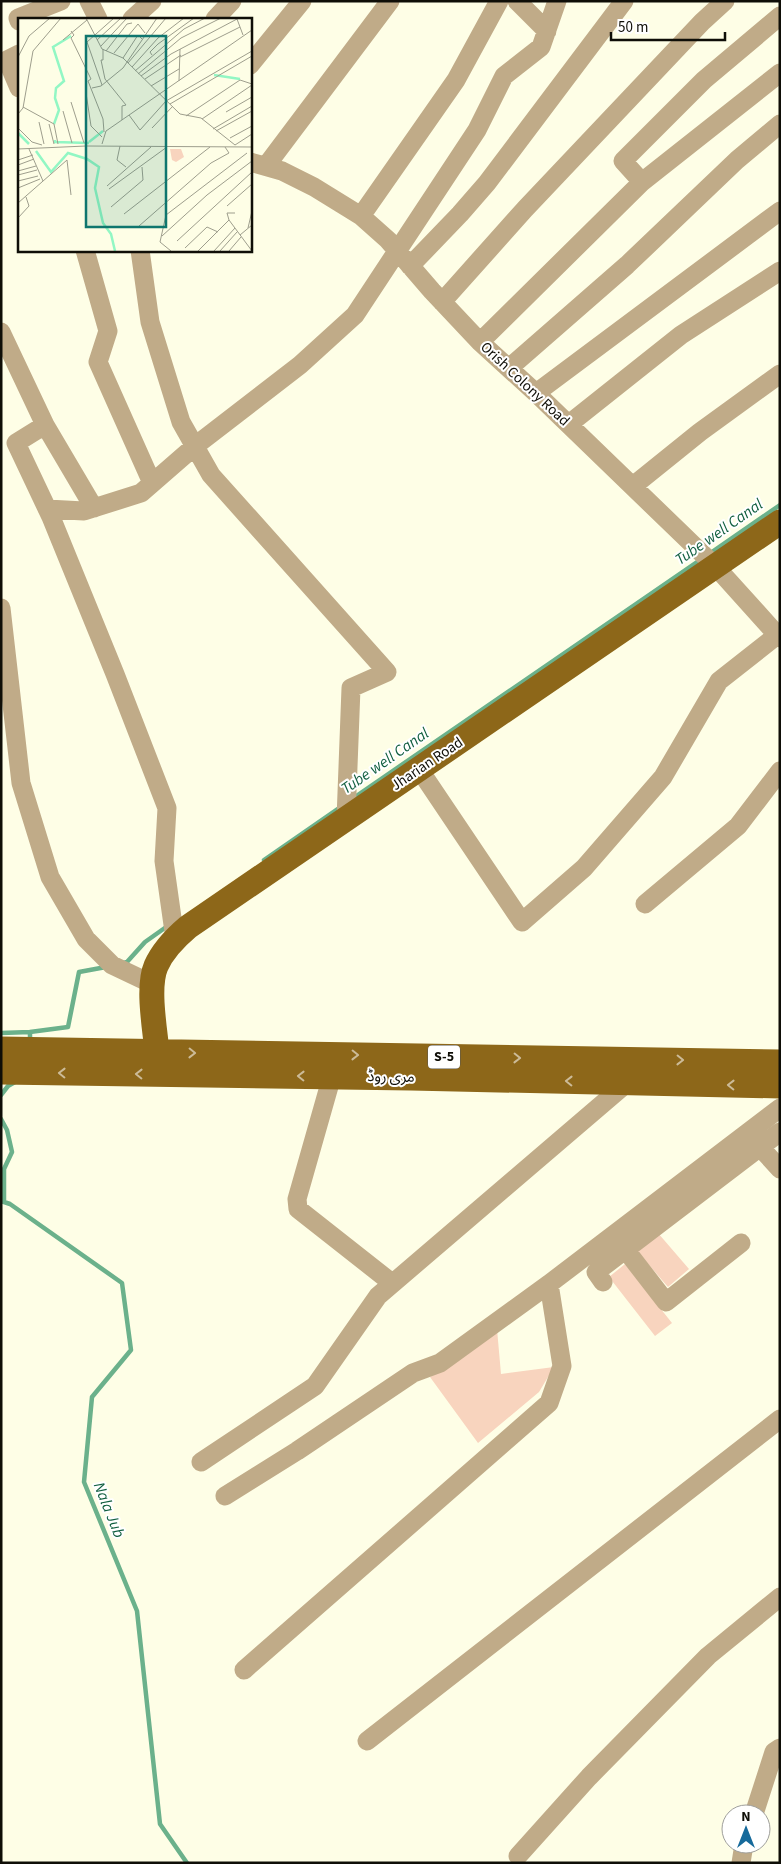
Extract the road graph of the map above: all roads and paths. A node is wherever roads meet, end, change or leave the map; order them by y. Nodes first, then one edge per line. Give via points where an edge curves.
1 (61, 1) edge
2 (89, 1) edge
3 (152, 1) edge
4 (232, 1) edge
5 (302, 1) edge
6 (390, 1) edge
7 (499, 1) edge
8 (516, 1) edge
9 (557, 1) edge
10 (624, 1) edge
11 (726, 1) edge
12 (780, 16) edge
13 (18, 18) edge
14 (98, 18) edge
15 (133, 18) edge
16 (216, 18) edge
17 (547, 31) junction
18 (18, 54) edge
19 (251, 64) edge
20 (780, 73) edge
21 (18, 86) edge
22 (780, 124) edge
23 (258, 164) edge
24 (642, 182) junction
25 (780, 211) edge
26 (361, 216) junction
27 (85, 251) edge
28 (140, 251) edge
29 (398, 251) junction
30 (410, 266) junction
31 (780, 271) edge
32 (442, 302) junction
33 (1, 332) edge
34 (480, 342) junction
35 (509, 368) junction
36 (780, 374) edge
37 (536, 393) junction
38 (45, 424) junction
39 (569, 424) junction
40 (195, 446) junction
41 (152, 483) junction
42 (633, 486) junction
43 (94, 508) junction
44 (47, 509) junction
45 (780, 522) edge
46 (716, 567) junction
47 (1, 608) edge
48 (779, 635) edge
49 (419, 769) junction
50 (780, 771) edge
51 (346, 819) junction
52 (645, 904) dead end
53 (174, 939) junction
54 (152, 984) junction
55 (1, 1049) edge
56 (157, 1052) junction
57 (110, 1062) junction
58 (780, 1062) edge
59 (411, 1067) junction
60 (1, 1072) edge
61 (332, 1076) junction
62 (628, 1082) junction
63 (780, 1086) edge
64 (780, 1108) edge
65 (780, 1132) edge
66 (760, 1146) junction
67 (780, 1169) edge
68 (741, 1243) dead end
69 (625, 1250) junction
70 (603, 1282) dead end
71 (392, 1283) junction
72 (549, 1284) junction
73 (780, 1419) edge
74 (201, 1462) dead end
75 (225, 1496) dead end
76 (780, 1597) edge
77 (244, 1670) dead end
78 (367, 1742) dead end
79 (780, 1748) edge
80 (757, 1804) edge
81 (518, 1856) dead end

1 - 13 street
2 - 14 street
3 - 15 street
4 - 16 street
5 - 19 street
6 - 23 street
7 - 26 street via 456,80
8 - 17 street
9 - 17 street
10 - 30 street via 487,184
11 - 32 street via 702,22 545,188
12 - 24 street via 704,80 623,162
17 - 29 street via 541,47 504,76 477,130
18 - 21 street via 7,60
20 - 24 street
22 - 35 street
23 - 26 street, Orish Colony Road via 282,171 314,187
24 - 34 street
25 - 37 street
26 - 29 street, Orish Colony Road
27 - 41 street via 108,331 98,362
28 - 40 street via 150,322 181,422
29 - 30 street, Orish Colony Road
29 - 40 street via 355,315 300,365
30 - 32 street, Orish Colony Road
31 - 39 street via 680,335
32 - 34 street, Orish Colony Road
33 - 38 street
34 - 35 street, Orish Colony Road
35 - 37 street, Orish Colony Road
36 - 42 street
37 - 39 street, Orish Colony Road
38 - 43 street
38 - 44 street via 16,442
39 - 42 street, Orish Colony Road
40 - 41 street
40 - 51 street via 211,475 387,672 351,688
41 - 43 street via 141,493
42 - 46 street, Orish Colony Road
43 - 44 street via 84,511
44 - 53 street via 167,808 164,861
45 - 46 main road, Jharian Road
46 - 48 street, Orish Colony Road
46 - 49 main road, Jharian Road
47 - 54 street via 21,783 50,876 86,939 112,965
48 - 49 street via 719,681 663,777 584,868 522,922
49 - 51 main road, Jharian Road
50 - 52 street via 738,826
51 - 53 main road, Jharian Road
53 - 54 main road, Jharian Road via 156,967
54 - 56 main road, Jharian Road
55 - 57 main road, مری روڈ / S-5
56 - 57 main road, مری روڈ / S-5
56 -> 59 main road, مری روڈ / S-5
57 -> 60 main road, مری روڈ / S-5
61 -> 57 main road, مری روڈ / S-5
59 -> 58 main road, مری روڈ / S-5
59 - 61 main road, مری روڈ / S-5
62 -> 59 main road, مری روڈ / S-5
61 - 71 street via 297,1199 298,1210
63 -> 62 main road, مری روڈ / S-5
62 - 71 street
64 - 72 street
65 - 66 street
66 - 67 street
66 - 69 street
68 - 69 street via 666,1302
69 - 70 street via 596,1272
71 - 74 street via 378,1296 315,1386
72 - 75 street via 440,1364 413,1372 298,1451
72 - 77 street via 562,1366 549,1403
73 - 78 street
76 - 81 street via 708,1656 589,1777
79 - 80 street via 774,1752

